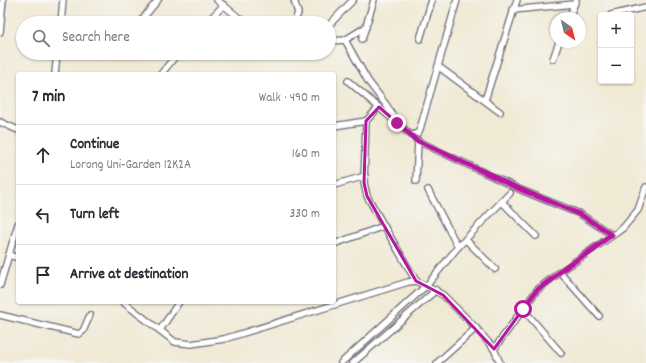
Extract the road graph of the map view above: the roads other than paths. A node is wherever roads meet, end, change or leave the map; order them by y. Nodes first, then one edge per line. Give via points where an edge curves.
1 (3, 0) edge
2 (63, 0) edge
3 (158, 0) edge
4 (217, 0) edge
5 (294, 0) edge
6 (353, 0) edge
7 (374, 0) edge
8 (432, 0) edge
9 (457, 0) edge
10 (517, 0) edge
11 (575, 2) edge
12 (224, 5) junction
13 (646, 7) edge
14 (514, 10) junction
15 (571, 12) edge
16 (624, 12) edge
17 (61, 16) edge
18 (145, 16) edge
19 (213, 16) edge
20 (237, 16) edge
21 (297, 16) edge
22 (336, 18) edge
23 (366, 27) junction
24 (0, 32) edge
25 (362, 39) dead end
26 (420, 39) dead end
27 (345, 40) junction
28 (336, 41) edge
29 (557, 48) edge
30 (553, 59) dead end
31 (56, 60) edge
32 (173, 60) edge
33 (439, 67) junction
34 (55, 72) edge
35 (164, 72) edge
36 (348, 81) dead end
37 (484, 100) junction
38 (378, 107) junction
39 (500, 112) dead end
40 (366, 121) junction
41 (0, 122) edge
42 (397, 123) junction
43 (336, 126) edge
44 (16, 129) edge
45 (412, 135) junction
46 (418, 141) junction
47 (365, 176) junction
48 (416, 181) dead end
49 (336, 185) edge
50 (646, 187) edge
51 (428, 190) dead end
52 (510, 193) dead end
53 (502, 202) junction
54 (384, 226) junction
55 (16, 232) edge
56 (612, 235) junction
57 (536, 236) dead end
58 (466, 240) junction
59 (336, 243) edge
60 (458, 247) junction
61 (10, 255) junction
62 (16, 257) edge
63 (495, 269) dead end
64 (560, 272) junction
65 (416, 281) junction
66 (0, 285) edge
67 (427, 286) junction
68 (436, 290) junction
69 (125, 304) edge
70 (178, 304) edge
71 (523, 309) junction
72 (0, 314) edge
73 (90, 315) dead end
74 (599, 316) dead end
75 (476, 328) junction
76 (160, 330) junction
77 (494, 349) junction
78 (561, 353) dead end
79 (347, 356) junction
80 (341, 363) edge
81 (353, 363) edge
82 (437, 363) edge
83 (500, 363) edge

1 - 24 street
2 - 17 street
3 - 18 street
4 - 12 street
5 - 21 street
6 - 22 street
7 - 23 street
8 - 26 street
9 - 33 street
10 - 14 street
11 - 14 street
11 - 15 street
12 - 19 street
12 - 20 street
13 - 16 street
14 - 37 street
23 - 25 street
23 - 27 street
27 - 28 street
27 - 42 street via 368,81
29 - 30 street
31 - 34 street
32 - 35 street
33 - 37 street
33 - 45 street via 418,133
36 - 38 street
37 - 39 street
38 - 40 street
38 - 42 street
40 - 43 street
40 - 47 street
41 - 44 street
42 - 45 street
45 - 46 street
46 - 48 street
46 - 56 street via 521,190 580,214
47 - 49 street
47 - 54 street via 367,196
50 - 56 street via 638,210
51 - 60 street
52 - 53 street
53 - 57 street
53 - 58 street
54 - 59 street
54 - 65 street
55 - 61 street
56 - 64 street
58 - 60 street
58 - 63 street
60 - 67 street
61 - 62 street
61 - 66 street
64 - 71 street via 537,290
64 - 74 street
65 - 67 street
65 - 76 street via 201,343 175,342
67 - 68 street
67 - 79 street
68 - 75 street
68 - 81 street
69 - 76 street
70 - 76 street
71 - 77 street
71 - 78 street
72 - 73 street via 79,334 84,331
75 - 77 street
75 - 82 street
77 - 83 street
79 - 80 street
79 - 81 street

